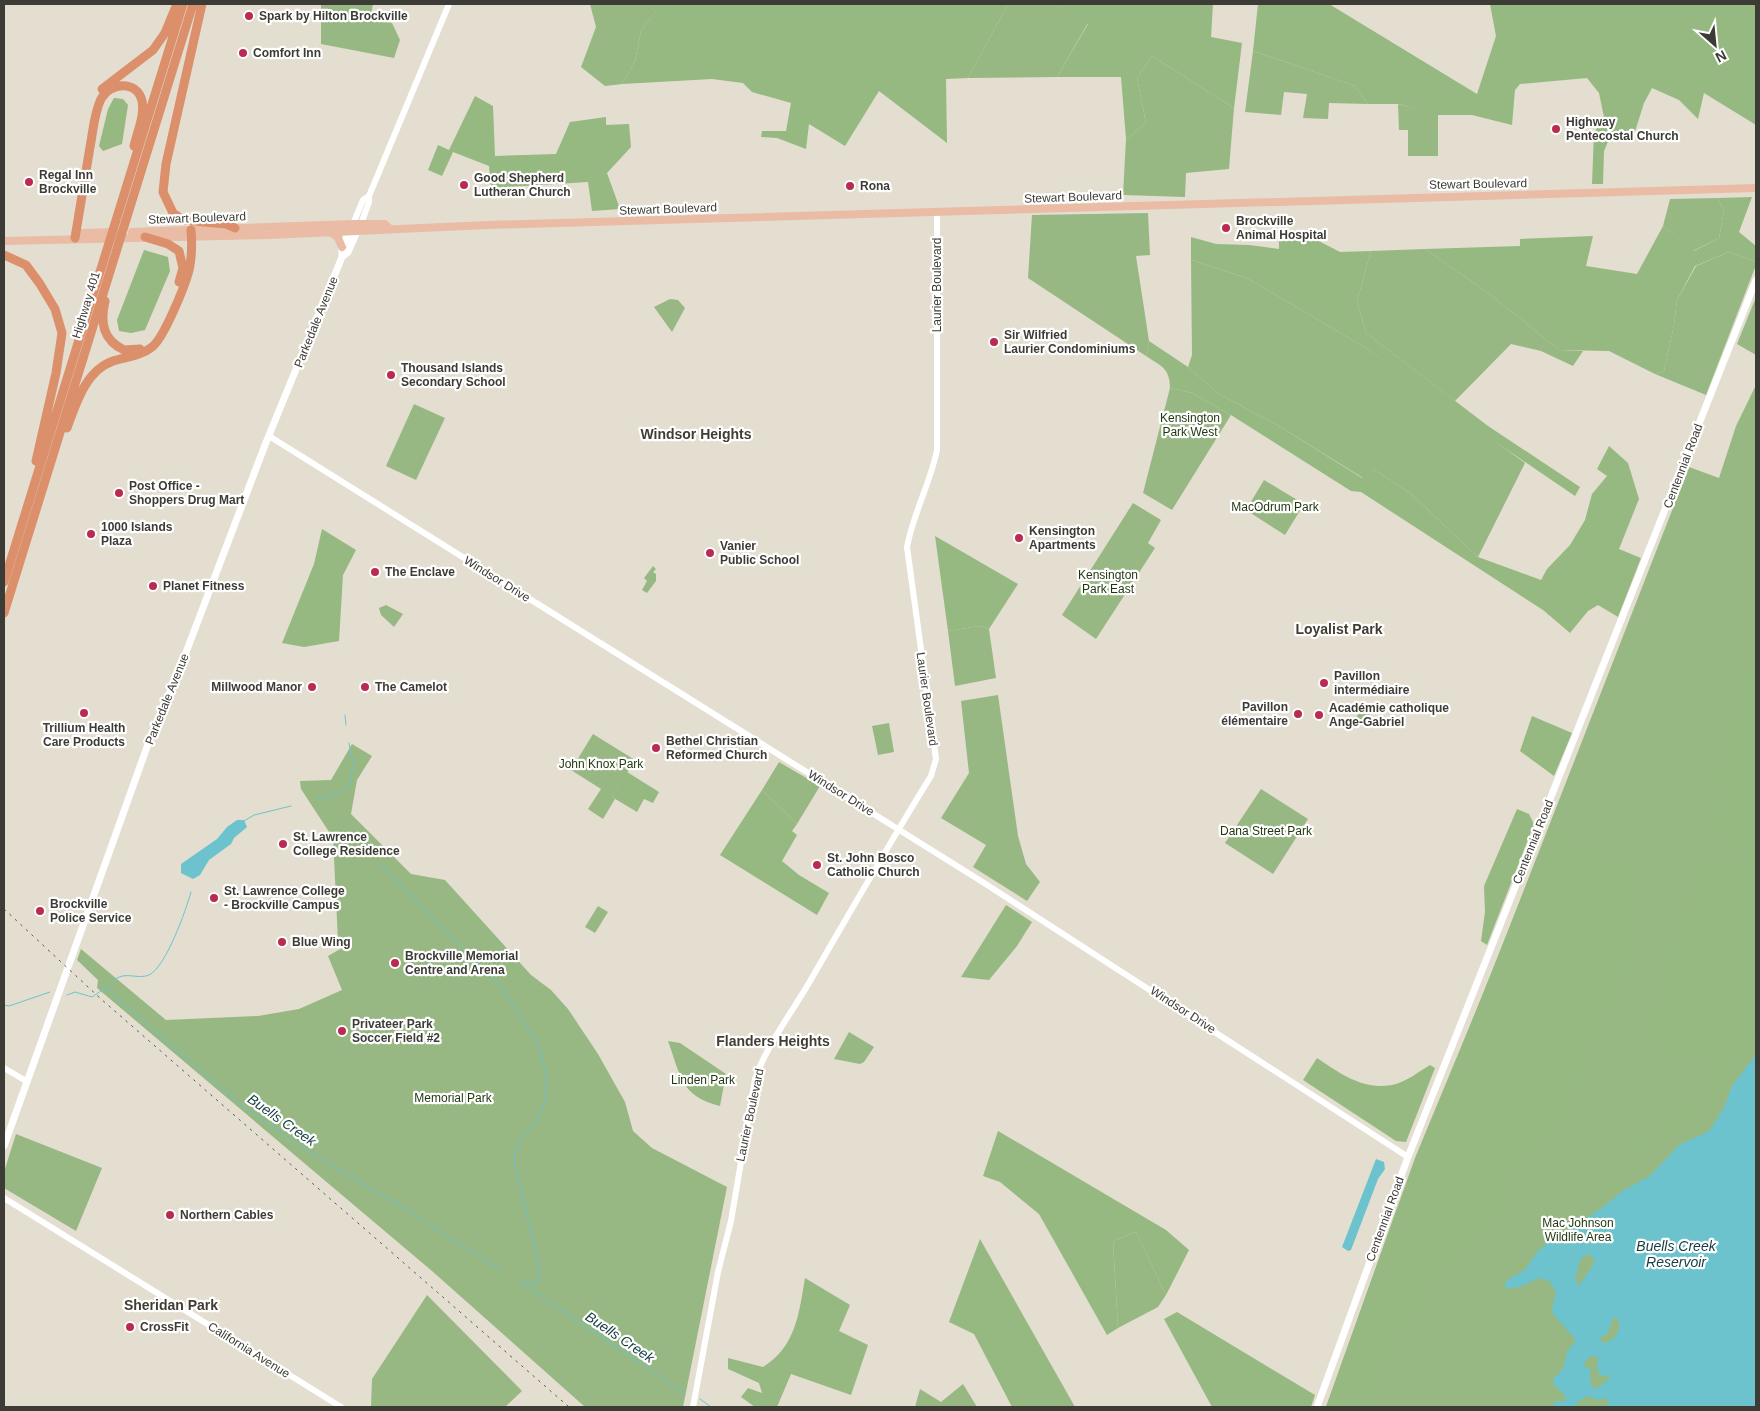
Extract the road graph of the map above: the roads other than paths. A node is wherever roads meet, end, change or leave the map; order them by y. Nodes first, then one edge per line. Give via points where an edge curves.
1 (177, 4) edge
2 (183, 4) edge
3 (193, 4) edge
4 (202, 4) edge
5 (449, 4) edge
6 (130, 178) junction
7 (1756, 188) edge
8 (937, 212) junction
9 (234, 228) junction
10 (355, 228) junction
11 (123, 229) junction
12 (191, 233) junction
13 (332, 233) junction
14 (140, 235) junction
15 (4, 236) edge
16 (72, 236) junction
17 (4, 241) edge
18 (342, 247) junction
19 (4, 255) edge
20 (342, 257) junction
21 (1756, 280) edge
22 (269, 436) junction
23 (44, 484) junction
24 (23, 519) junction
25 (4, 582) edge
26 (4, 613) edge
27 (898, 829) junction
28 (4, 1068) edge
29 (26, 1081) junction
30 (4, 1146) edge
31 (1408, 1157) junction
32 (4, 1198) edge
33 (342, 1407) edge
34 (693, 1407) edge
35 (1317, 1407) edge

1 - 16 highway via 165,33 153,50 109,82 94,100
2 - 6 highway, Highway 401
3 - 11 highway, Highway 401
4 - 9 highway via 166,164 163,192 173,213 183,220 226,224
5 - 10 street, Parkedale Avenue via 368,196 369,202
6 - 16 highway via 129,168 142,104 136,91 118,86 106,91 100,101
6 - 24 highway, Highway 401
7 - 8 main road, Stewart Boulevard
8 - 10 main road, Stewart Boulevard via 390,229 383,232
8 - 27 street, Laurier Boulevard via 937,450 907,547 936,759 931,776
9 - 10 main road, Stewart Boulevard
9 - 12 main road, Stewart Boulevard
10 - 13 main road, Stewart Boulevard
10 - 18 main road, Parkedale Avenue
10 - 20 main road, Parkedale Avenue via 348,252
11 - 14 highway via 103,326 113,344 124,350 144,347 156,337 183,268 175,246
11 - 23 highway, Highway 401
12 - 13 main road, Stewart Boulevard
12 - 14 main road, Stewart Boulevard
12 - 23 highway via 189,272 160,340 145,352 102,366 88,381
13 - 18 main road
14 - 16 main road, Stewart Boulevard
15 - 16 main road, Stewart Boulevard
16 - 17 main road, Stewart Boulevard
18 - 20 main road, Parkedale Avenue
19 - 24 highway via 26,265 55,308 62,333
20 - 22 main road, Parkedale Avenue
21 - 31 main road, Centennial Road
22 - 27 street, Windsor Drive
22 - 29 main road, Parkedale Avenue via 152,733
23 - 26 highway, Highway 401
24 - 25 highway, Highway 401
27 - 31 street, Windsor Drive
27 - 34 street, Laurier Boulevard via 761,1062 755,1079 731,1221 718,1272
28 - 29 street
29 - 30 main road, Parkedale Avenue
31 - 35 main road, Centennial Road
32 - 33 street, California Avenue

